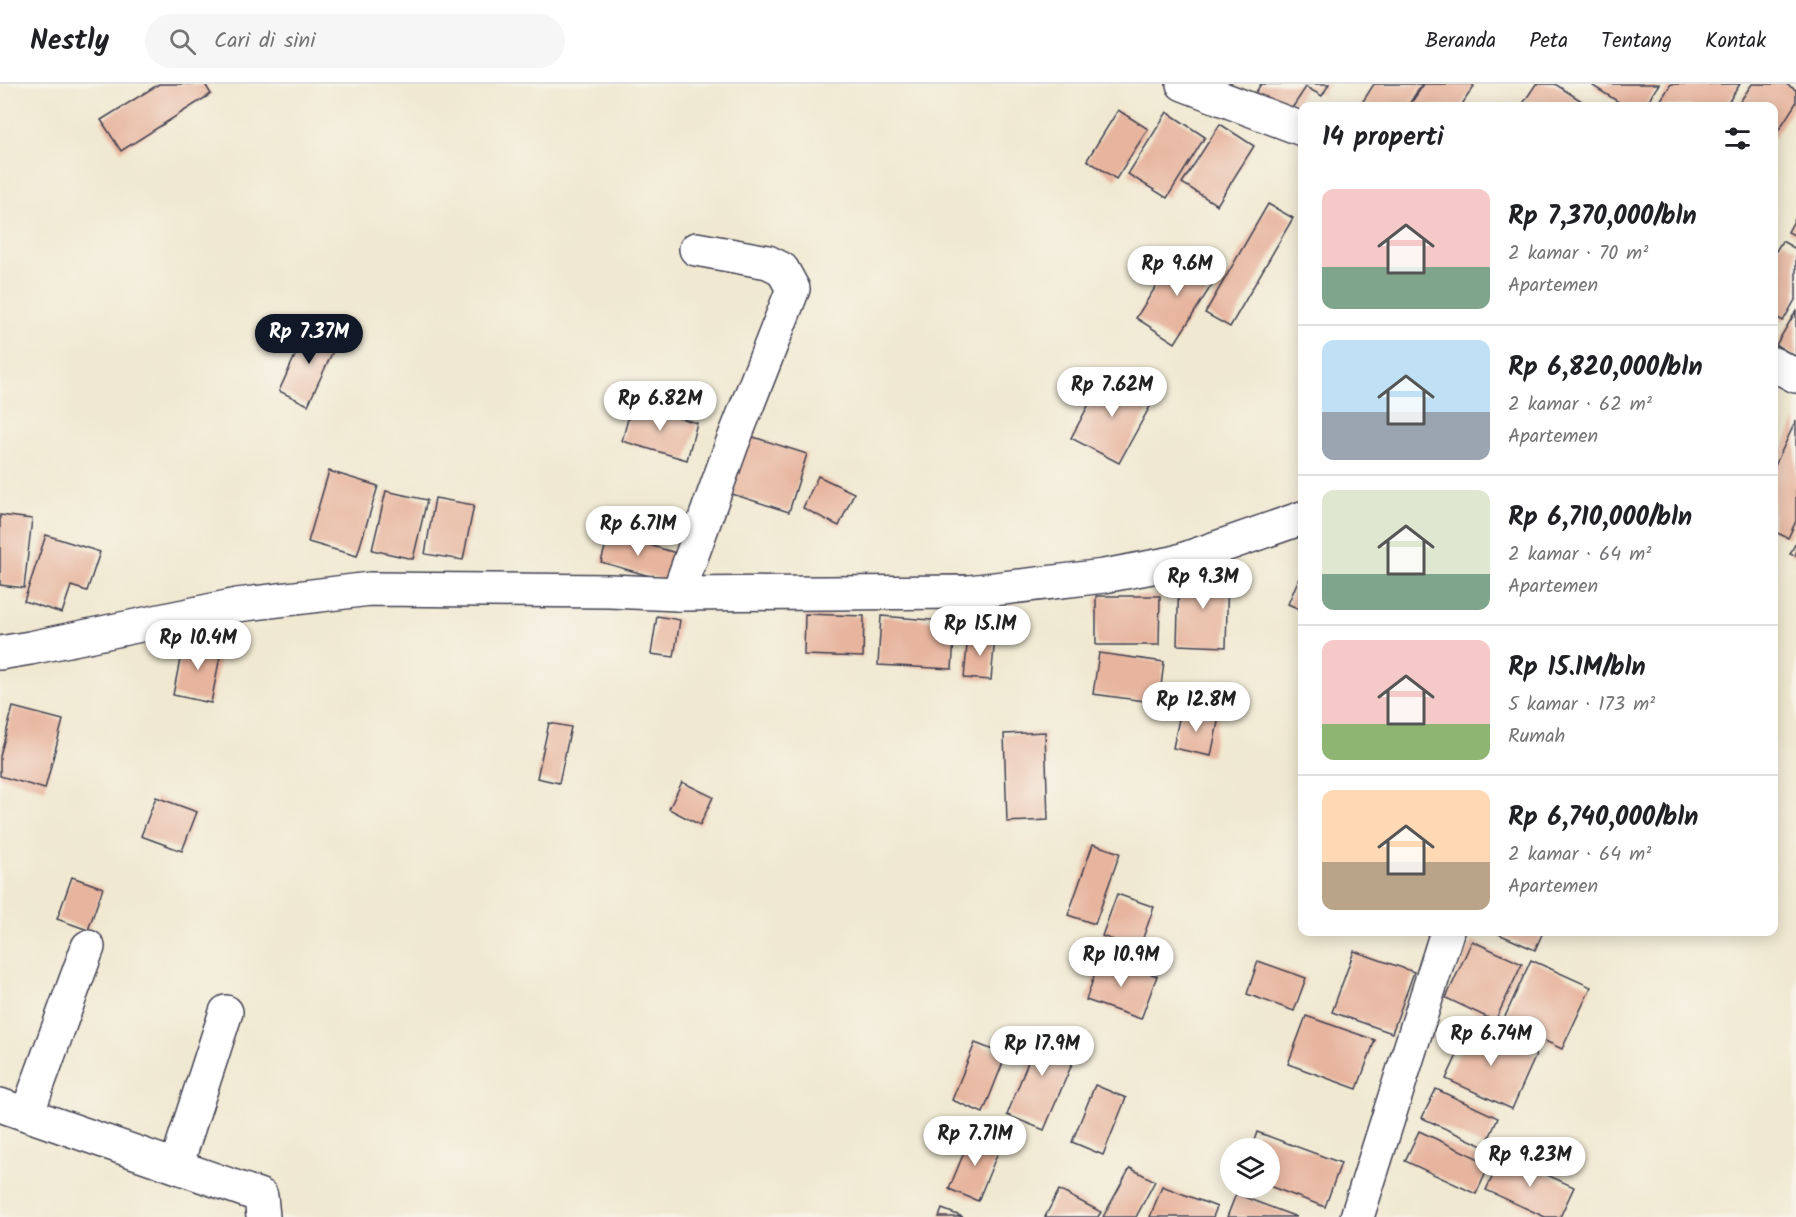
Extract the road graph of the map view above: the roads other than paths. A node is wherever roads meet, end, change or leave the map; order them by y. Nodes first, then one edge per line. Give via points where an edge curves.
1 (1183, 84) edge
2 (1298, 127) edge
3 (696, 249) dead end
4 (1778, 367) edge
5 (1796, 376) edge
6 (1298, 519) edge
7 (678, 594) junction
8 (0, 653) edge
9 (1446, 936) edge
10 (88, 947) dead end
11 (226, 1012) dead end
12 (13, 1110) edge
13 (176, 1166) junction
14 (263, 1217) edge
15 (1357, 1217) edge

1 - 2 street
3 - 7 street via 768,262 782,268 793,289
4 - 5 street
6 - 7 street via 1173,563 1104,576 969,592
7 - 8 street via 370,589 237,605
9 - 15 street
10 - 12 street
11 - 13 street
12 - 13 street
13 - 14 street via 261,1196

